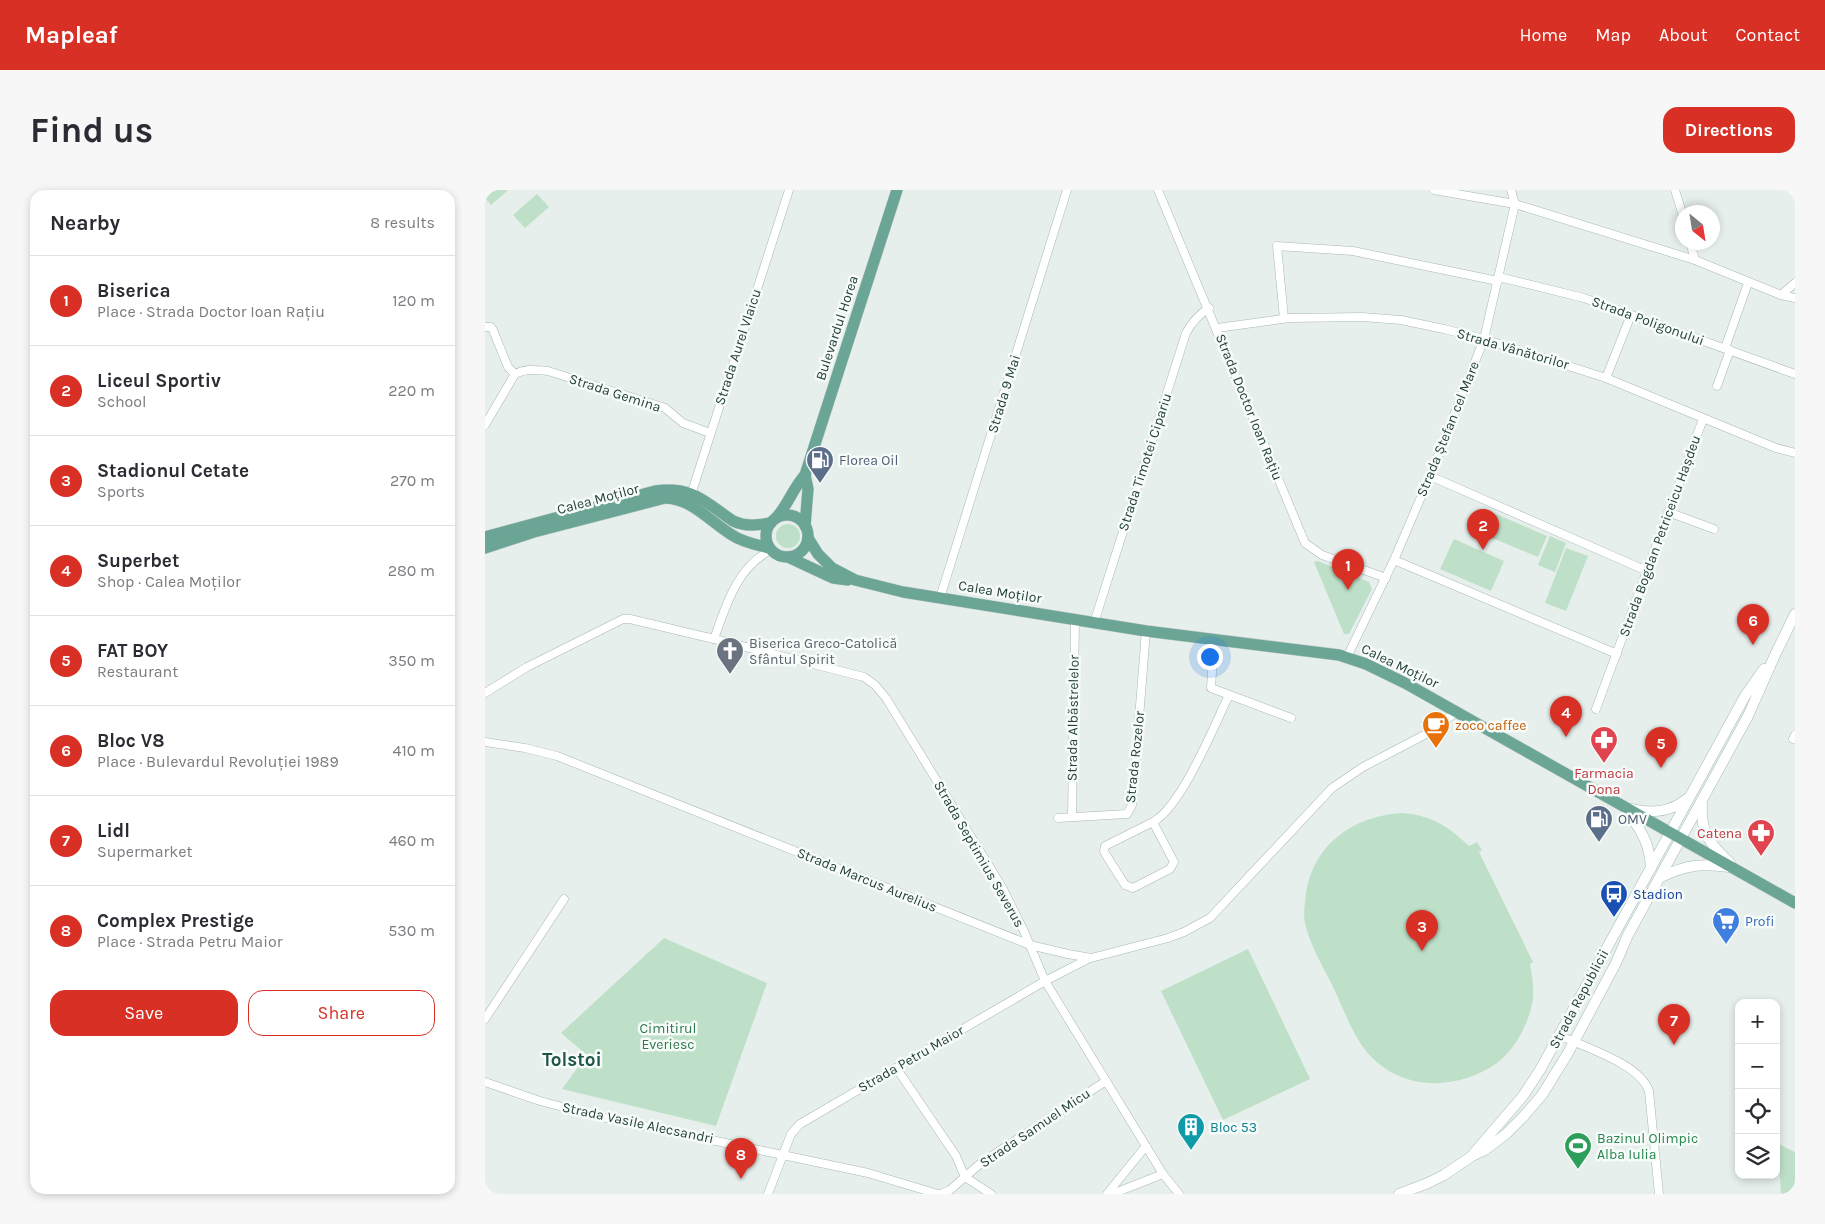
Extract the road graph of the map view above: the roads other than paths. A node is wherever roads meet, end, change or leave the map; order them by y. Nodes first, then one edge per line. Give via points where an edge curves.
1 (789, 190) edge
2 (897, 190) edge
3 (1067, 190) edge
4 (1158, 190) edge
5 (1434, 190) edge
6 (1511, 190) edge
7 (1675, 190) edge
8 (1515, 204) junction
9 (1680, 205) edge
10 (1692, 250) edge
11 (1695, 260) junction
12 (1498, 279) junction
13 (1748, 283) junction
14 (1793, 292) edge
15 (1209, 308) junction
16 (1631, 315) junction
17 (1284, 318) junction
18 (485, 327) edge
19 (1217, 328) junction
20 (1484, 339) junction
21 (1728, 349) junction
22 (515, 374) junction
23 (1795, 374) edge
24 (1606, 378) junction
25 (1717, 386) dead end
26 (1703, 419) junction
27 (485, 424) edge
28 (710, 434) junction
29 (1795, 453) edge
30 (805, 475) junction
31 (1430, 476) junction
32 (690, 499) junction
33 (1668, 512) junction
34 (773, 520) junction
35 (805, 526) junction
36 (1713, 528) dead end
37 (485, 537) edge
38 (808, 538) junction
39 (485, 548) edge
40 (770, 549) junction
41 (788, 558) junction
42 (1394, 560) junction
43 (1647, 571) junction
44 (1385, 578) junction
45 (855, 580) junction
46 (940, 598) junction
47 (1795, 614) edge
48 (1075, 620) junction
49 (1094, 623) junction
50 (1146, 631) junction
51 (714, 639) junction
52 (1214, 640) junction
53 (1617, 654) junction
54 (1775, 654) junction
55 (1347, 657) junction
56 (485, 692) edge
57 (1229, 695) junction
58 (1596, 709) dead end
59 (1456, 712) junction
60 (1291, 718) dead end
61 (485, 742) edge
62 (1692, 795) junction
63 (1702, 801) junction
64 (1626, 808) junction
65 (1072, 817) junction
66 (1058, 818) dead end
67 (1153, 822) junction
68 (1670, 832) junction
69 (1682, 838) junction
70 (1734, 868) junction
71 (1651, 869) junction
72 (1661, 877) junction
73 (564, 899) dead end
74 (1795, 903) edge
75 (1030, 945) junction
76 (1091, 958) junction
77 (1045, 981) junction
78 (485, 1019) edge
79 (1559, 1035) junction
80 (1574, 1042) junction
81 (897, 1069) junction
82 (1106, 1081) junction
83 (485, 1082) edge
84 (1146, 1146) junction
85 (782, 1155) junction
86 (1472, 1156) junction
87 (1163, 1174) junction
88 (965, 1177) junction
89 (768, 1194) edge
90 (939, 1194) edge
91 (991, 1194) edge
92 (1107, 1194) edge
93 (1112, 1194) edge
94 (1179, 1194) edge
95 (1399, 1194) edge
96 (1659, 1194) edge

1 - 28 street, Strada Aurel Vlaicu
2 - 30 main road, Bulevardul Horea
3 - 46 street, Strada 9 Mai
4 - 15 street, Strada Doctor Ioan Rațiu
5 - 8 street
6 - 8 street, Strada Ștefan cel Mare
7 - 9 street
8 - 11 street
8 - 12 street, Strada Ștefan cel Mare
10 - 11 street
11 - 13 street
12 - 16 street, Strada Poligonului via 1584,298
12 - 17 street, Strada Poligonului via 1353,251 1277,246
12 - 20 street, Strada Ștefan cel Mare
13 - 14 street via 1781,296
13 - 21 street
15 - 19 street, Strada Doctor Ioan Rațiu
15 - 49 street, Strada Timotei Cipariu via 1200,314 1186,333
16 - 21 street, Strada Poligonului
16 - 24 street
17 - 19 street, Strada Vânătorilor
17 - 20 street, Strada Vânătorilor via 1381,318
18 - 22 street via 493,330 507,367
19 - 44 street, Strada Doctor Ioan Rațiu via 1305,543 1322,556
20 - 24 street, Strada Vânătorilor
20 - 31 street, Strada Ștefan cel Mare
21 - 23 street, Strada Poligonului
21 - 25 street
22 - 27 street
22 - 28 street, Strada Gemina via 530,369 557,374 665,408 683,422
24 - 26 street, Strada Vânătorilor
26 - 29 street, Strada Vânătorilor
26 - 33 street, Strada Bogdan Petriceicu Hașdeu
28 - 32 street, Strada Aurel Vlaicu
30 - 34 main road via 785,508
30 - 35 main road via 808,488
31 - 42 street, Strada Ștefan cel Mare
31 - 43 street
32 - 34 main road, Calea Moților via 740,524 752,526
32 - 37 main road, Calea Moților via 674,489 655,491
32 - 39 main road, Calea Moților via 653,500
32 - 40 main road, Calea Moților via 734,536
33 - 36 street
33 - 43 street, Strada Bogdan Petriceicu Hașdeu
34 - 35 main road, Calea Moților via 782,516 795,517
34 - 40 main road via 766,535
35 - 38 main road, Calea Moților
38 - 41 main road via 798,555
38 - 45 main road, Calea Moților via 825,562
40 - 41 main road, Calea Moților
40 - 51 street via 748,567 735,585
41 - 45 main road, Calea Moților via 833,578
42 - 44 street, Strada Ștefan cel Mare
42 - 53 street, Strada Bogdan Petriceicu Hașdeu
43 - 53 street, Strada Bogdan Petriceicu Hașdeu
44 - 55 street, Strada Ștefan cel Mare
45 - 46 main road, Calea Moților
46 - 48 main road, Calea Moților
47 - 54 main road
48 - 49 main road, Calea Moților
48 - 65 street, Strada Albăstrelelor
49 - 50 main road, Calea Moților
50 - 52 main road, Calea Moților
50 - 65 street, Strada Rozelor via 1132,805 1127,814
51 - 56 street, Strada Septimius Severus via 623,619
51 - 75 street, Strada Septimius Severus via 863,677 875,685 1002,887
52 - 55 main road, Calea Moților
52 - 57 street via 1211,686
53 - 58 street, Strada Bogdan Petriceicu Hașdeu
54 - 62 main road, Strada Republicii via 1745,696
54 - 63 main road, Strada Republicii via 1755,702
55 - 59 main road, Calea Moților via 1385,673
57 - 60 street
57 - 67 street via 1183,790
59 - 64 main road, Calea Moților
59 - 76 street via 1433,731 1363,767 1332,788 1210,918 1168,938
61 - 75 street, Strada Marcus Aurelius via 557,756
62 - 64 main road via 1659,812
62 - 68 main road, Strada Republicii
63 - 69 main road, Strada Republicii
63 - 70 main road via 1703,830
64 - 68 main road, Calea Moților
64 - 71 main road via 1645,837
65 - 66 street, Strada Rozelor
67 - 67 street via 1105,846 1103,850 1128,887 1133,888 1173,865
68 - 69 main road, Calea Moților
68 - 71 main road, Strada Republicii
69 - 70 main road, Calea Moților
69 - 72 main road, Strada Republicii
70 - 72 main road via 1709,864 1689,866
70 - 74 main road, Calea Moților
71 - 79 main road, Strada Republicii
72 - 80 main road, Strada Republicii via 1627,935 1616,963
73 - 78 street
75 - 76 street
75 - 77 street
76 - 77 street, Strada Petru Maior
77 - 81 street, Strada Petru Maior
77 - 82 street
79 - 80 street
79 - 86 main road, Strada Republicii via 1523,1096
80 - 86 main road, Strada Republicii via 1546,1089 1523,1117 1496,1142
80 - 96 street via 1616,1061 1647,1084
81 - 85 street, Strada Petru Maior via 800,1124 791,1134
81 - 88 street via 956,1156
82 - 84 street
82 - 88 street, Strada Samuel Micu via 981,1163
83 - 85 street, Strada Vasile Alecsandri via 597,1116
84 - 87 street
84 - 92 street
85 - 89 street, Strada Petru Maior
85 - 90 street, Strada Vasile Alecsandri via 869,1173
86 - 95 main road, Strada Republicii via 1444,1175
87 - 93 street
87 - 94 street
88 - 90 street, Strada Vasile Alecsandri via 950,1190
88 - 91 street

